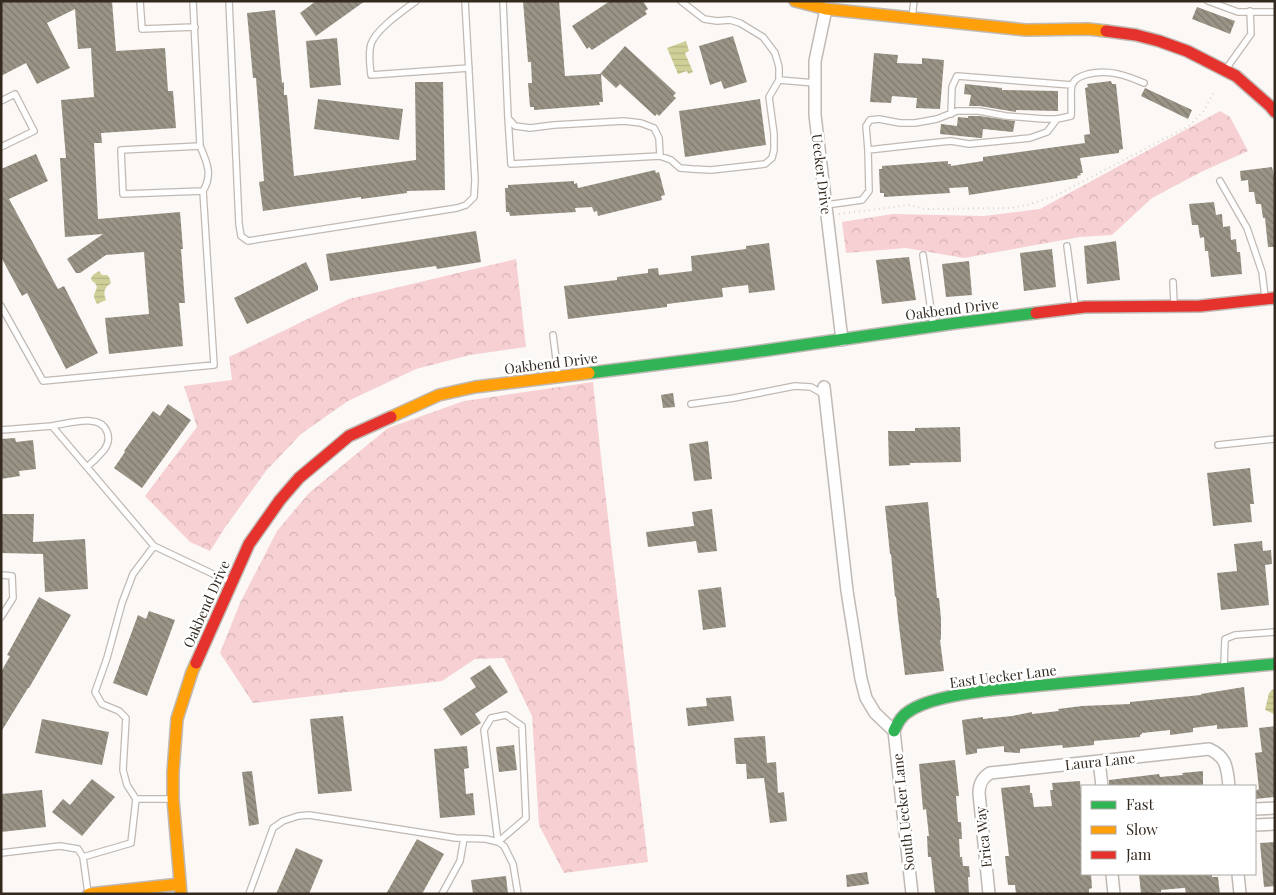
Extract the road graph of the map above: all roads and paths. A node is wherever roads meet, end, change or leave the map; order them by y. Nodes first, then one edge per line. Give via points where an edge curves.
1 (140, 1) edge
2 (193, 1) edge
3 (229, 1) edge
4 (416, 1) edge
5 (465, 1) edge
6 (503, 1) edge
7 (681, 1) edge
8 (795, 1) edge
9 (914, 1) edge
10 (1208, 1) edge
11 (826, 9) junction
12 (1250, 12) junction
13 (1275, 12) edge
14 (912, 19) junction
15 (194, 27) junction
16 (469, 68) junction
17 (1225, 71) junction
18 (779, 80) junction
19 (815, 82) junction
20 (1144, 83) dead end
21 (1072, 85) junction
22 (1214, 92) dead end
23 (1, 101) edge
24 (1275, 112) edge
25 (951, 114) junction
26 (508, 118) junction
27 (1057, 119) junction
28 (200, 146) junction
29 (1, 147) edge
30 (868, 150) junction
31 (660, 156) junction
32 (1220, 181) dead end
33 (203, 191) junction
34 (826, 211) junction
35 (1068, 246) dead end
36 (923, 255) dead end
37 (1173, 282) dead end
38 (1270, 298) edge
39 (1, 306) edge
40 (1174, 306) junction
41 (1075, 309) junction
42 (933, 326) junction
43 (553, 335) dead end
44 (842, 340) junction
45 (558, 377) junction
46 (824, 391) joint
47 (692, 404) dead end
48 (52, 426) junction
49 (1, 430) edge
50 (1275, 439) edge
51 (1218, 444) dead end
52 (87, 467) junction
53 (154, 546) junction
54 (1, 575) edge
55 (232, 581) junction
56 (1, 617) edge
57 (1275, 632) edge
58 (1275, 664) edge
59 (1224, 668) junction
60 (894, 731) junction
61 (1100, 761) junction
62 (981, 781) joint
63 (1102, 785) edge
64 (1229, 785) edge
65 (136, 799) junction
66 (173, 799) junction
67 (1275, 808) edge
68 (1256, 809) edge
69 (1275, 824) edge
70 (1256, 825) edge
71 (464, 838) junction
72 (498, 842) junction
73 (1, 853) edge
74 (83, 858) junction
75 (1112, 875) edge
76 (1238, 875) edge
77 (181, 889) edge
78 (88, 894) edge
79 (249, 894) edge
80 (442, 894) edge
81 (518, 894) edge
82 (912, 894) edge
83 (989, 894) edge
84 (1114, 894) edge
85 (1240, 894) edge

1 - 15 lane via 142,29
2 - 15 lane
3 - 16 lane via 239,224 241,236 248,242 466,205 474,197 475,180
4 - 16 lane via 378,32 371,43 371,75
5 - 16 lane
6 - 26 lane
7 - 18 lane via 704,19 730,20 763,37 775,53
8 - 11 street
9 - 14 lane
10 - 12 lane via 1238,12
11 - 14 street
11 - 19 street, Uecker Drive via 815,61
12 - 13 lane
12 - 17 lane via 1251,34
14 - 17 street via 1026,30 1088,29 1136,35 1187,51
15 - 28 lane
17 - 24 street via 1236,76
18 - 19 lane
18 - 31 lane via 769,97 774,150 772,158 765,164 692,170 680,168
19 - 34 street, Uecker Drive via 815,115
20 - 21 lane via 1128,76 1096,72 1079,76
21 - 25 lane via 957,76 952,87
21 - 27 lane via 1071,116
22 - 34 path via 1203,112 1189,126 1055,196 1027,205 925,209 910,205 842,214
23 - 29 lane via 14,94 34,131
25 - 27 lane via 979,111
25 - 30 lane via 915,123 870,120 866,126
26 - 31 lane via 515,126 530,128 640,123 654,128 659,138
26 - 31 lane via 511,164
27 - 30 lane via 1047,132 1030,138
28 - 33 lane via 208,165 209,178
28 - 33 lane via 120,150 124,194
30 - 34 lane via 868,192 862,200
32 - 38 lane via 1247,228
33 - 39 lane via 214,365 44,381
34 - 44 street, Uecker Drive
35 - 41 lane
36 - 42 lane
37 - 40 lane
38 - 40 street, Oakbend Drive
40 - 41 street, Oakbend Drive
41 - 42 street, Oakbend Drive
42 - 44 street, Oakbend Drive
43 - 45 lane
44 - 45 street, Oakbend Drive
45 - 55 street, Oakbend Drive via 475,387 439,395 349,436 299,478 280,500 249,544
46 - 47 lane via 794,386
46 - 60 street via 860,679 875,713
48 - 49 lane
48 - 52 lane
48 - 52 lane via 91,420 102,424 107,431 105,449
50 - 51 lane
52 - 53 lane
53 - 55 lane
53 - 65 lane via 133,574 95,692 102,704 119,711 126,718 123,770
54 - 56 lane via 12,576 13,598
55 - 66 street, Oakbend Drive via 192,672 176,719
57 - 59 lane via 1225,639
58 - 59 street, East Uecker Lane
59 - 60 street, East Uecker Lane via 970,693 930,702 908,711 900,718
60 - 82 street, South Uecker Lane
61 - 62 street, Laura Lane via 990,773
61 - 63 street
61 - 64 street, Laura Lane via 1209,749 1224,761
62 - 83 street, Erica Way via 978,793
65 - 66 lane
65 - 74 lane via 131,843
66 - 77 street, Oakbend Drive
67 - 68 street
69 - 70 street
71 - 72 lane
71 - 79 lane via 298,816 273,828
71 - 80 lane via 460,861
72 - 72 lane via 526,818 522,726 506,715 491,718 484,730
72 - 81 lane via 504,846 513,864
73 - 74 lane via 60,846 78,849
74 - 78 lane
75 - 84 street
76 - 85 street
77 - 78 street

